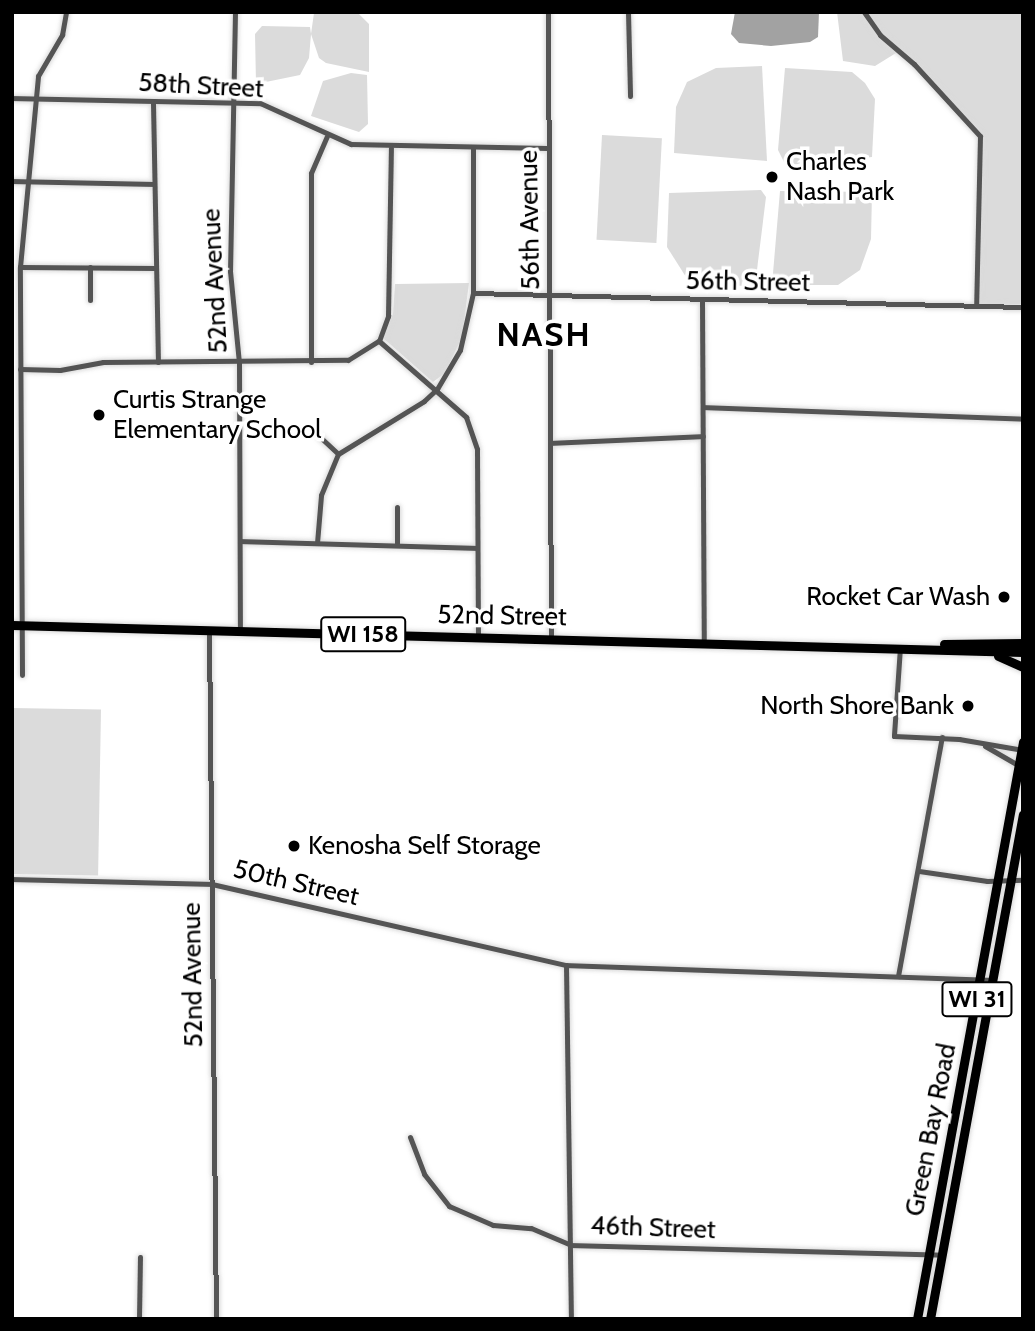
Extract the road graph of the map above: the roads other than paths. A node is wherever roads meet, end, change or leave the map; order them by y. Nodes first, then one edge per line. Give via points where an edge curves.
1 (66, 12) edge
2 (235, 12) edge
3 (548, 12) edge
4 (628, 12) edge
5 (864, 12) edge
6 (631, 96) dead end
7 (12, 99) edge
8 (35, 99) junction
9 (234, 102) junction
10 (153, 103) junction
11 (327, 136) junction
12 (391, 148) junction
13 (547, 148) junction
14 (472, 149) junction
15 (12, 181) edge
16 (29, 183) junction
17 (153, 184) junction
18 (20, 267) junction
19 (90, 267) junction
20 (156, 268) junction
21 (473, 293) junction
22 (550, 293) junction
23 (90, 300) dead end
24 (702, 300) junction
25 (976, 306) junction
26 (1023, 307) edge
27 (379, 341) junction
28 (158, 362) junction
29 (311, 362) junction
30 (239, 363) junction
31 (20, 369) junction
32 (437, 389) junction
33 (703, 407) junction
34 (1023, 419) edge
35 (319, 436) dead end
36 (703, 436) junction
37 (551, 443) junction
38 (338, 454) junction
39 (397, 507) dead end
40 (240, 541) junction
41 (317, 543) junction
42 (397, 545) junction
43 (477, 548) junction
44 (17, 625) edge
45 (209, 631) junction
46 (240, 632) junction
47 (478, 636) junction
48 (551, 638) junction
49 (1023, 638) edge
50 (705, 642) junction
51 (1010, 643) junction
52 (1023, 643) edge
53 (904, 647) junction
54 (959, 649) junction
55 (1023, 652) edge
56 (1023, 667) edge
57 (22, 676) dead end
58 (942, 737) junction
59 (979, 743) junction
60 (1022, 747) edge
61 (1018, 767) junction
62 (1023, 814) edge
63 (919, 872) junction
64 (12, 879) edge
65 (1010, 880) junction
66 (1023, 880) edge
67 (998, 881) junction
68 (212, 884) junction
69 (566, 965) junction
70 (898, 976) junction
71 (981, 979) junction
72 (992, 980) junction
73 (410, 1137) dead end
74 (571, 1245) junction
75 (928, 1255) junction
76 (943, 1255) junction
77 (140, 1257) dead end
78 (139, 1319) edge
79 (216, 1319) edge
80 (571, 1319) edge
81 (917, 1319) edge
82 (930, 1319) edge

1 - 8 street via 62,35 38,76
2 - 9 street, 52nd Avenue
3 - 13 street, 56th Avenue
4 - 6 street
5 - 25 street via 880,35 914,64 980,136
7 - 8 street, 58th Street
8 - 10 street, 58th Street
8 - 16 street
9 - 10 street, 58th Street
9 - 11 street, 58th Street via 260,103
9 - 30 street, 52nd Avenue via 230,271
10 - 17 street
11 - 12 street, 58th Street
11 - 29 street via 312,173
12 - 14 street, 58th Street
12 - 27 street via 388,316
13 - 14 street, 58th Street
13 - 22 street, 56th Avenue
14 - 21 street
15 - 16 street
16 - 17 street
16 - 18 street
17 - 20 street
18 - 19 street
18 - 31 street
19 - 20 street
19 - 23 street
20 - 28 street
21 - 22 street, 56th Street
21 - 32 street via 460,350
22 - 24 street, 56th Street
22 - 37 street, 56th Avenue
24 - 25 street, 56th Street
24 - 33 street
25 - 26 street, 56th Street
27 - 29 street via 348,360
27 - 32 street
28 - 30 street
28 - 31 street
29 - 30 street
30 - 40 street, 52nd Avenue
31 - 44 street
32 - 38 street via 407,414
32 - 43 street via 466,416 477,449
33 - 34 street
33 - 36 street
35 - 38 street
36 - 37 street
36 - 50 street
37 - 48 street, 56th Avenue
38 - 41 street via 325,479 316,517
39 - 42 street
40 - 41 street
40 - 46 street, 52nd Avenue
41 - 42 street
42 - 43 street
43 - 47 street
44 - 45 main road, 52nd Street / WI 158
44 - 57 street
45 - 46 main road, 52nd Street / WI 158
45 - 68 street, 52nd Avenue
46 - 47 main road, 52nd Street / WI 158
47 - 48 main road, 52nd Street / WI 158
48 - 50 main road, 52nd Street / WI 158
49 - 51 main road
50 - 53 main road, 52nd Street / WI 158
51 - 52 main road, 52nd Street / WI 158
51 - 53 main road, 52nd Street / WI 158
53 - 54 main road, 52nd Street / WI 158
53 - 58 street via 894,736
54 - 55 main road, 52nd Street / WI 158
54 - 56 main road via 1010,658
58 - 59 street
58 - 63 street
59 - 60 street
59 - 61 street via 1005,754
60 - 61 main road, Green Bay Road / WI 31
61 - 67 main road, Green Bay Road / WI 31
62 - 65 main road, Green Bay Road / WI 31
63 - 67 street
63 - 70 street
64 - 68 street, 50th Street
65 - 66 street
65 - 67 street
65 - 72 main road, Green Bay Road / WI 31
67 - 71 main road, Green Bay Road / WI 31
68 - 69 street, 50th Street
68 - 79 street, 52nd Avenue
69 - 70 street, 50th Street
69 - 74 street
70 - 71 street, 50th Street
71 - 72 street, 50th Street
71 - 75 main road, Green Bay Road / WI 31
72 - 76 main road, Green Bay Road / WI 31
73 - 74 street, 46th Street via 425,1174 449,1206 493,1226 531,1228
74 - 75 street, 46th Street
74 - 80 street
75 - 76 street, 46th Street
75 - 81 main road, Green Bay Road / WI 31
76 - 82 main road, Green Bay Road / WI 31
77 - 78 street

